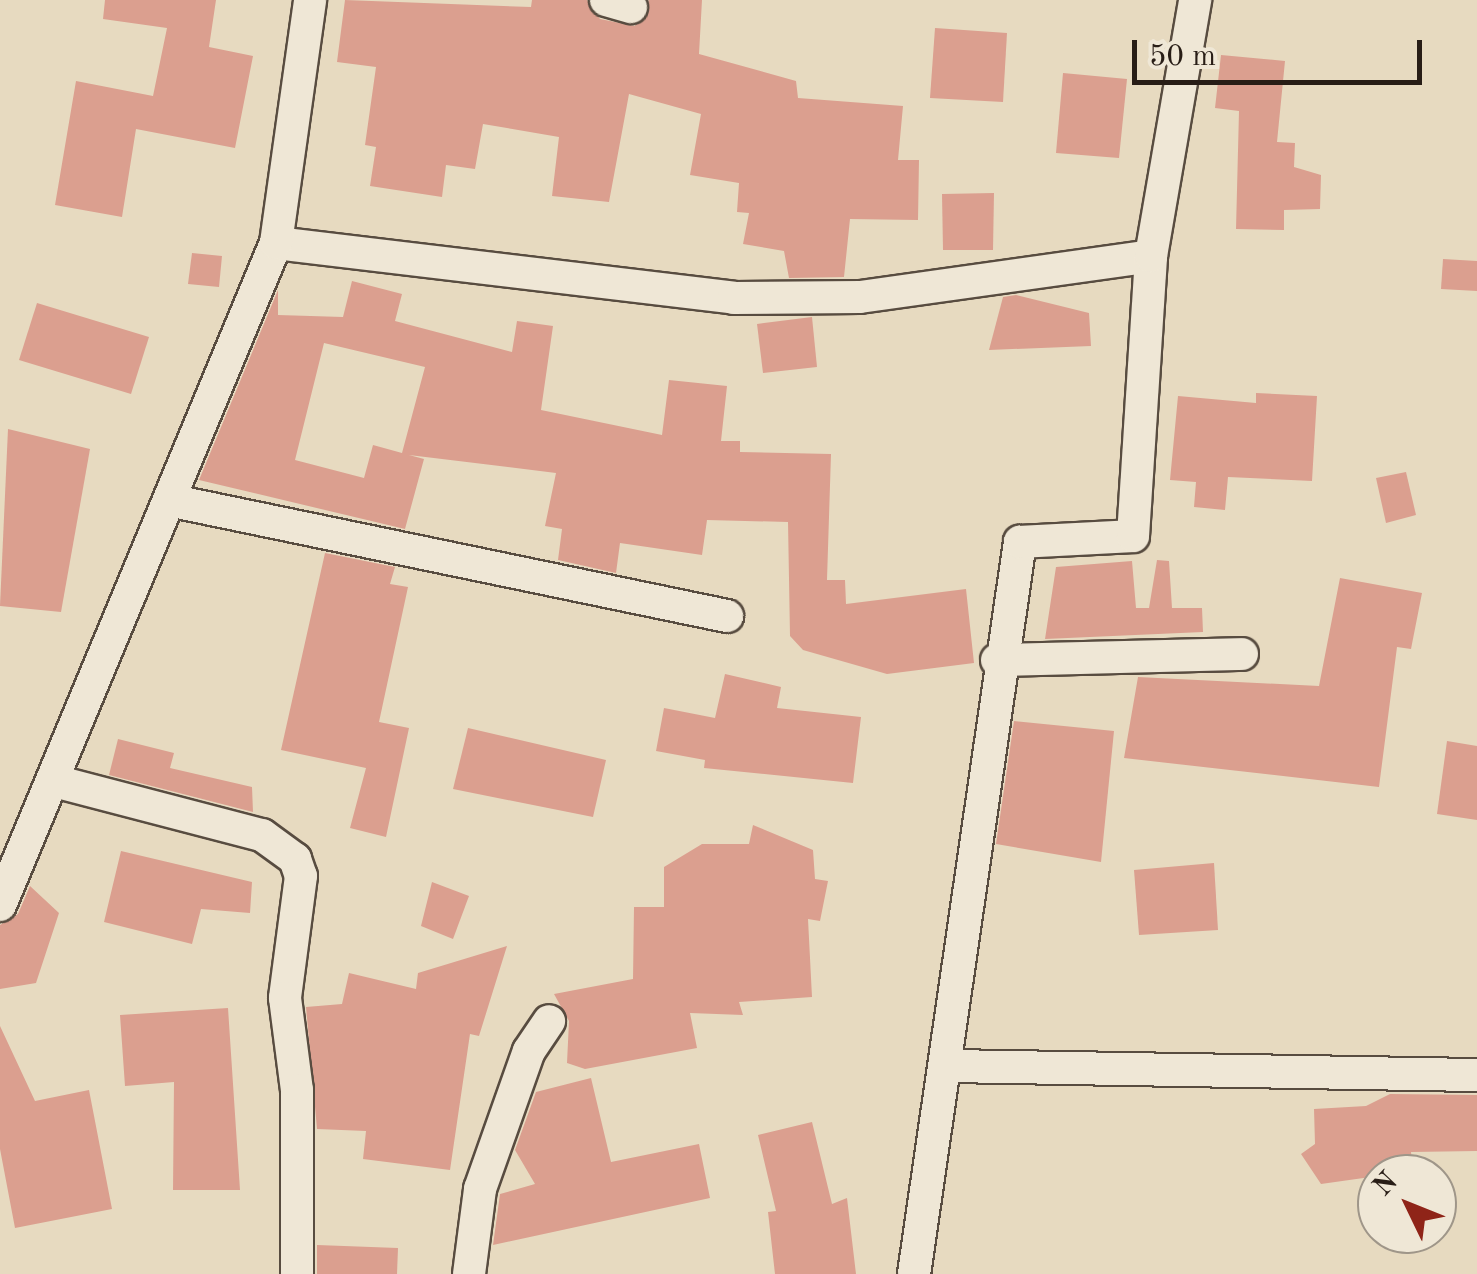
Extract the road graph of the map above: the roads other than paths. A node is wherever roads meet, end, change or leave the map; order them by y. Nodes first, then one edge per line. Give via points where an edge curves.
1 (310, 0) edge
2 (1195, 0) edge
3 (276, 243) junction
4 (1151, 256) junction
5 (173, 501) junction
6 (726, 616) dead end
7 (1242, 654) dead end
8 (997, 660) junction
9 (58, 782) junction
10 (0, 906) edge
11 (549, 1021) dead end
12 (948, 1066) junction
13 (1477, 1075) edge
14 (297, 1274) edge
15 (469, 1274) edge
16 (914, 1274) edge

1 - 3 street
2 - 4 street
3 - 4 street via 734,298 860,297
3 - 5 street
4 - 8 street via 1133,536 1020,542
5 - 6 street
5 - 9 street
7 - 8 street
8 - 12 street
9 - 10 street
9 - 14 street via 262,836 295,859 302,876 285,998 297,1090
11 - 15 street via 529,1051 480,1189
12 - 13 street
12 - 16 street via 913,1234

